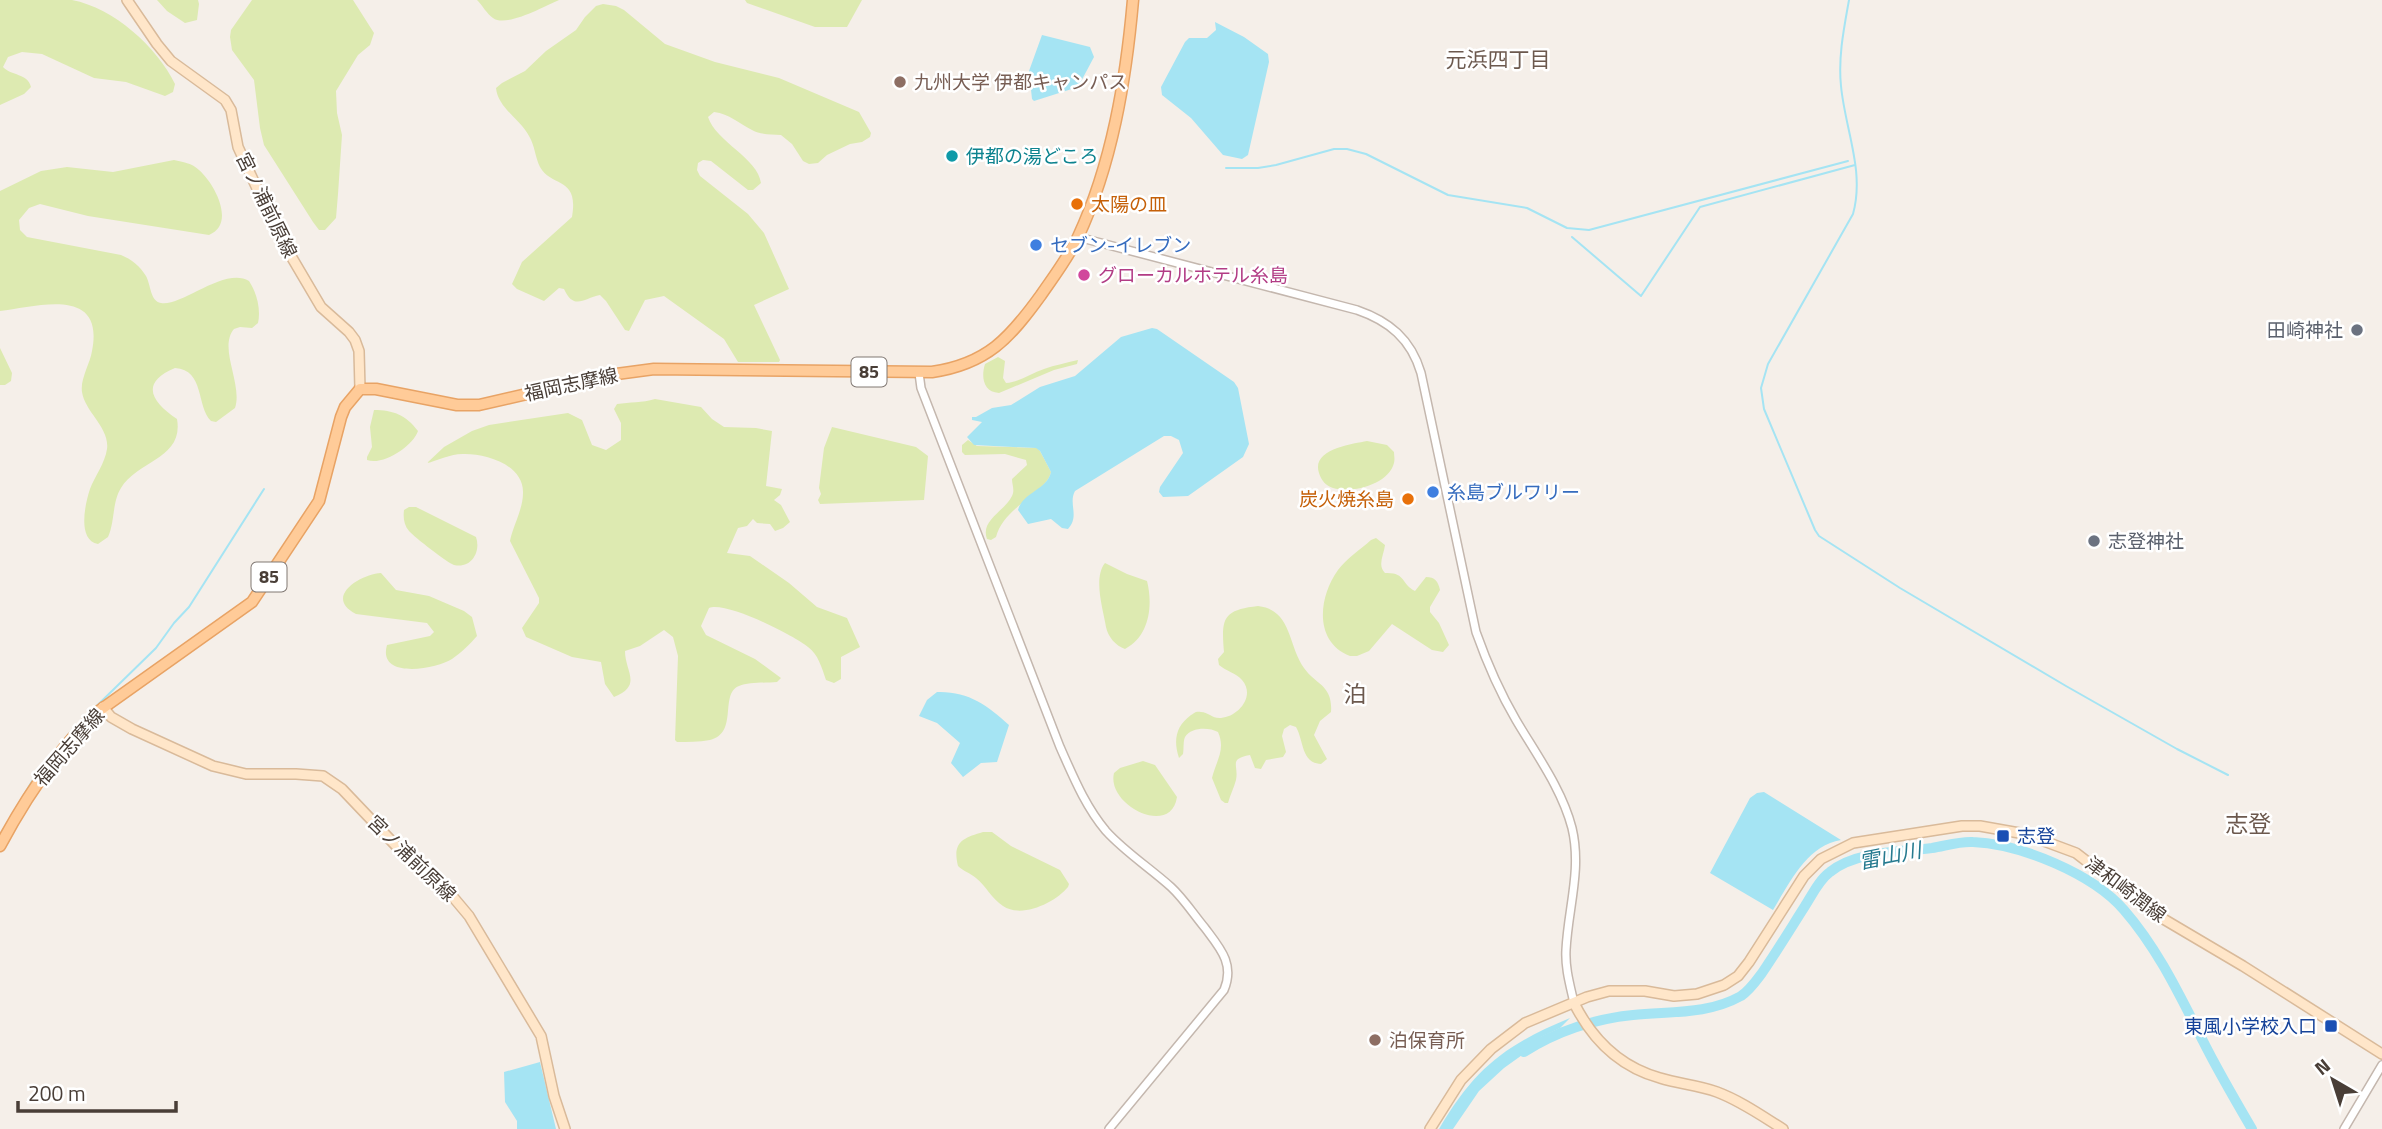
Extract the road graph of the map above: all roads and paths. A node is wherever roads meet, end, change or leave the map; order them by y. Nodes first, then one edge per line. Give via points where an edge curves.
1 (127, 0) edge
2 (1133, 0) edge
3 (1078, 237) junction
4 (919, 373) junction
5 (360, 389) junction
6 (103, 707) junction
7 (0, 846) edge
8 (1576, 1007) junction
9 (2382, 1055) edge
10 (2382, 1065) edge
11 (565, 1129) edge
12 (1109, 1129) edge
13 (1430, 1129) edge
14 (1783, 1129) edge
15 (2344, 1129) edge

1 - 5 main road, 宮ノ浦前原線 via 171,61 225,100 231,110 238,147 278,234 321,307 355,340
2 - 3 main road, 福岡志摩線 / 85 via 1110,147
3 - 4 main road, 福岡志摩線 / 85 via 1025,317 998,346 948,369
3 - 8 street via 1357,310 1384,321 1409,345 1420,373 1476,632 1495,681 1555,786 1572,829 1576,878 1566,967
4 - 5 main road, 福岡志摩線 / 85 via 654,369 609,374 479,405
4 - 12 street via 1079,790 1108,833 1176,891 1227,962 1224,990
5 - 6 main road, 福岡志摩線 / 85 via 341,417 315,509 252,602
6 - 7 main road, 福岡志摩線 / 85 via 43,774
6 - 11 main road, 宮ノ浦前原線 via 122,723 213,766 246,774 323,776 342,789 469,916 541,1036
8 - 9 main road, 津和崎潤線 via 1609,991 1674,996 1724,985 1749,962 1804,876 1830,853 1865,841 1980,826 2044,839 2076,853 2155,914
8 - 13 main road, 津和崎潤線 via 1525,1023 1491,1049 1461,1080
8 - 14 main road via 1614,1056 1657,1078 1715,1091
10 - 15 street

